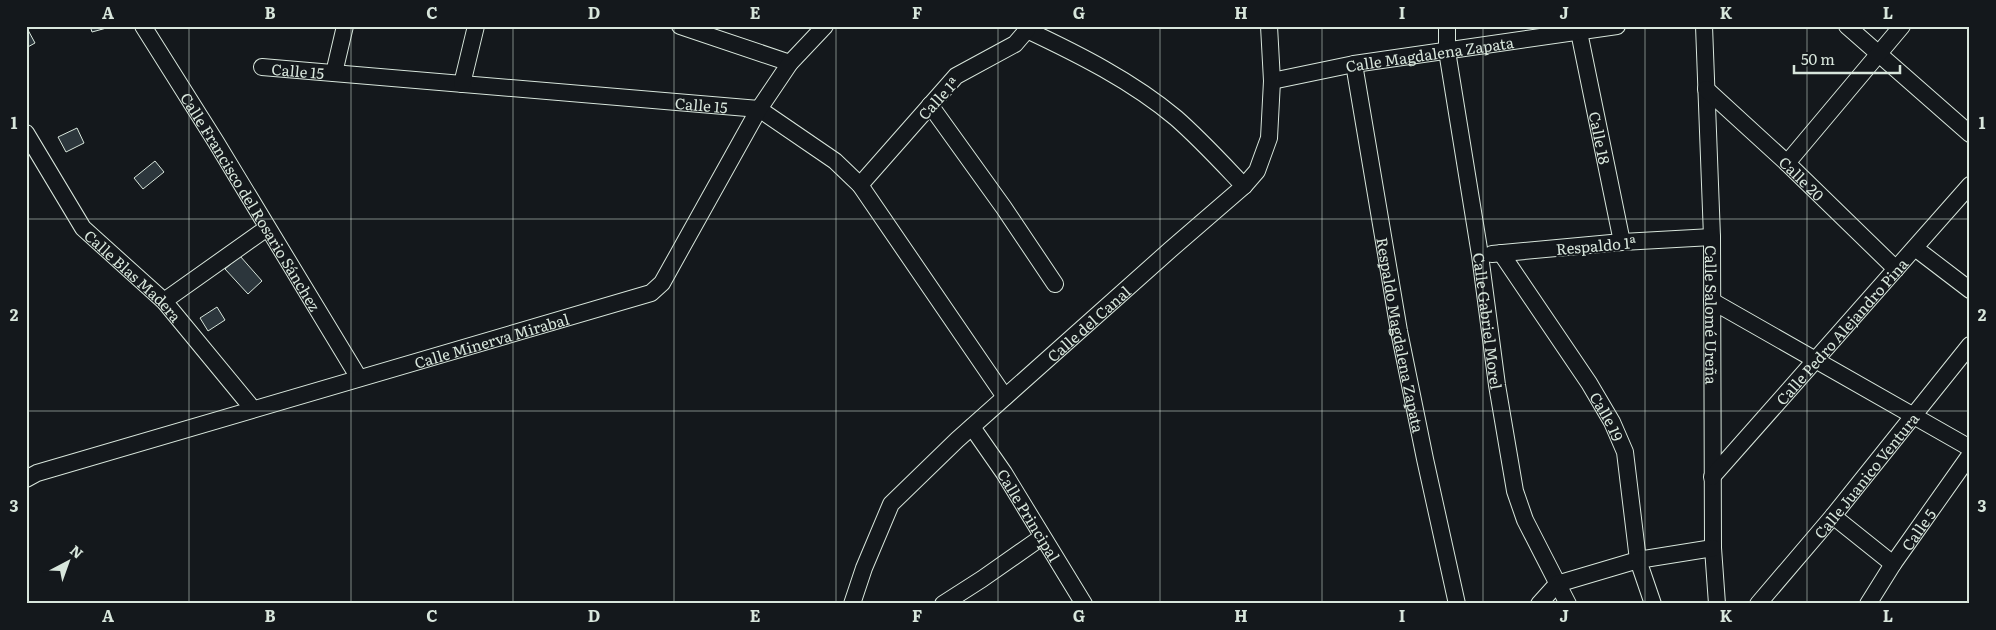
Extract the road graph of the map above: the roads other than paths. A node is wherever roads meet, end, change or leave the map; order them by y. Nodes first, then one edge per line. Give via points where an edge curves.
1 (143, 26) edge
2 (345, 26) edge
3 (476, 26) edge
4 (680, 26) edge
5 (825, 26) edge
6 (1269, 26) edge
7 (1447, 26) edge
8 (1617, 26) edge
9 (1704, 26) edge
10 (1847, 26) edge
11 (1902, 26) edge
12 (1027, 28) edge
13 (1579, 32) junction
14 (1447, 51) junction
15 (1878, 54) junction
16 (790, 63) junction
17 (1354, 64) junction
18 (262, 67) dead end
19 (334, 73) junction
20 (1272, 81) junction
21 (462, 84) junction
22 (1706, 89) junction
23 (930, 105) junction
24 (759, 109) junction
25 (26, 133) edge
26 (1970, 134) edge
27 (1786, 163) junction
28 (860, 185) junction
29 (1970, 185) edge
30 (1244, 186) junction
31 (268, 228) junction
32 (1712, 237) junction
33 (1622, 242) junction
34 (1915, 248) junction
35 (1501, 253) junction
36 (1480, 255) junction
37 (1896, 269) junction
38 (1055, 284) dead end
39 (1970, 290) edge
40 (164, 301) junction
41 (1712, 301) junction
42 (1970, 345) edge
43 (1817, 360) junction
44 (359, 378) junction
45 (1005, 397) junction
46 (253, 408) junction
47 (1913, 416) junction
48 (972, 427) junction
49 (1970, 448) edge
50 (1970, 455) edge
51 (1712, 477) junction
52 (26, 479) edge
53 (1834, 516) junction
54 (1042, 537) junction
55 (1713, 548) junction
56 (1638, 560) junction
57 (1893, 564) junction
58 (1557, 584) junction
59 (852, 604) edge
60 (943, 604) edge
61 (1084, 604) edge
62 (1456, 604) edge
63 (1539, 604) edge
64 (1568, 604) edge
65 (1652, 604) edge
66 (1717, 604) edge
67 (1758, 604) edge
68 (1868, 604) edge

1 - 31 street, Calle Francisco del Rosario Sánchez
2 - 19 street
3 - 21 street
4 - 16 street
5 - 16 street, Calle Minerva Mirabal
6 - 20 street, Calle del Canal
7 - 14 street, Calle Gabriel Morel
8 - 13 street, Calle Magdalena Zapata
9 - 22 street, Calle Salomé Ureña
10 - 15 street
11 - 15 street
12 - 23 street, Calle 1ª via 1015,44 956,76
12 - 30 street via 1125,82 1175,118
13 - 14 street, Calle Magdalena Zapata
13 - 33 street, Calle 18
14 - 17 street, Calle Magdalena Zapata
14 - 36 street, Calle Gabriel Morel
15 - 26 street
15 - 27 street
16 - 24 street, Calle Minerva Mirabal
17 - 20 street, Calle Magdalena Zapata
17 - 62 street, Respaldo Magdalena Zapata via 1399,331
18 - 19 street, Calle 15
19 - 21 street, Calle 15
20 - 30 street, Calle del Canal via 1269,138 1257,171
21 - 24 street, Calle 15
22 - 27 street, Calle 20
22 - 32 street, Calle Salomé Ureña
23 - 28 street, Calle 1ª
23 - 38 street
24 - 28 street, Calle 15 via 835,160
24 - 44 street, Calle Minerva Mirabal via 662,283 651,292
25 - 40 street, Calle Blas Madera via 83,228
27 - 37 street, Calle 20
28 - 45 street, Calle 15
29 - 34 street, Calle Pedro Alejandro Pina
30 - 45 street, Calle del Canal
31 - 40 street
31 - 44 street, Calle Francisco del Rosario Sánchez
32 - 33 street, Respaldo 1ª
32 - 41 street, Calle Salomé Ureña
33 - 35 street, Respaldo 1ª
34 - 37 street, Calle Pedro Alejandro Pina
34 - 39 street
35 - 36 street, Respaldo 1ª
35 - 56 street, Calle 19 via 1612,422 1625,452
36 - 58 street, Calle Gabriel Morel via 1515,491 1525,520
37 - 43 street, Calle Pedro Alejandro Pina
40 - 46 street, Calle Blas Madera
41 - 43 street
41 - 51 street, Calle Salomé Ureña
42 - 47 street, Calle Juanico Ventura
43 - 47 street
43 - 51 street, Calle Pedro Alejandro Pina
44 - 46 street, Calle Minerva Mirabal
45 - 48 street, Calle del Canal
46 - 52 street, Calle Minerva Mirabal
47 - 49 street
47 - 53 street, Calle Juanico Ventura
48 - 54 street, Calle Principal
48 - 59 street, Calle del Canal via 891,504
50 - 57 street, Calle 5
51 - 55 street, Calle Salomé Ureña
53 - 57 street
53 - 67 street, Calle Juanico Ventura
54 - 60 street
54 - 61 street, Calle Principal
55 - 56 street
55 - 66 street, Calle Salomé Ureña
56 - 58 street
56 - 65 street, Calle 19
57 - 68 street, Calle 5
58 - 63 street
58 - 64 street, Calle Gabriel Morel

